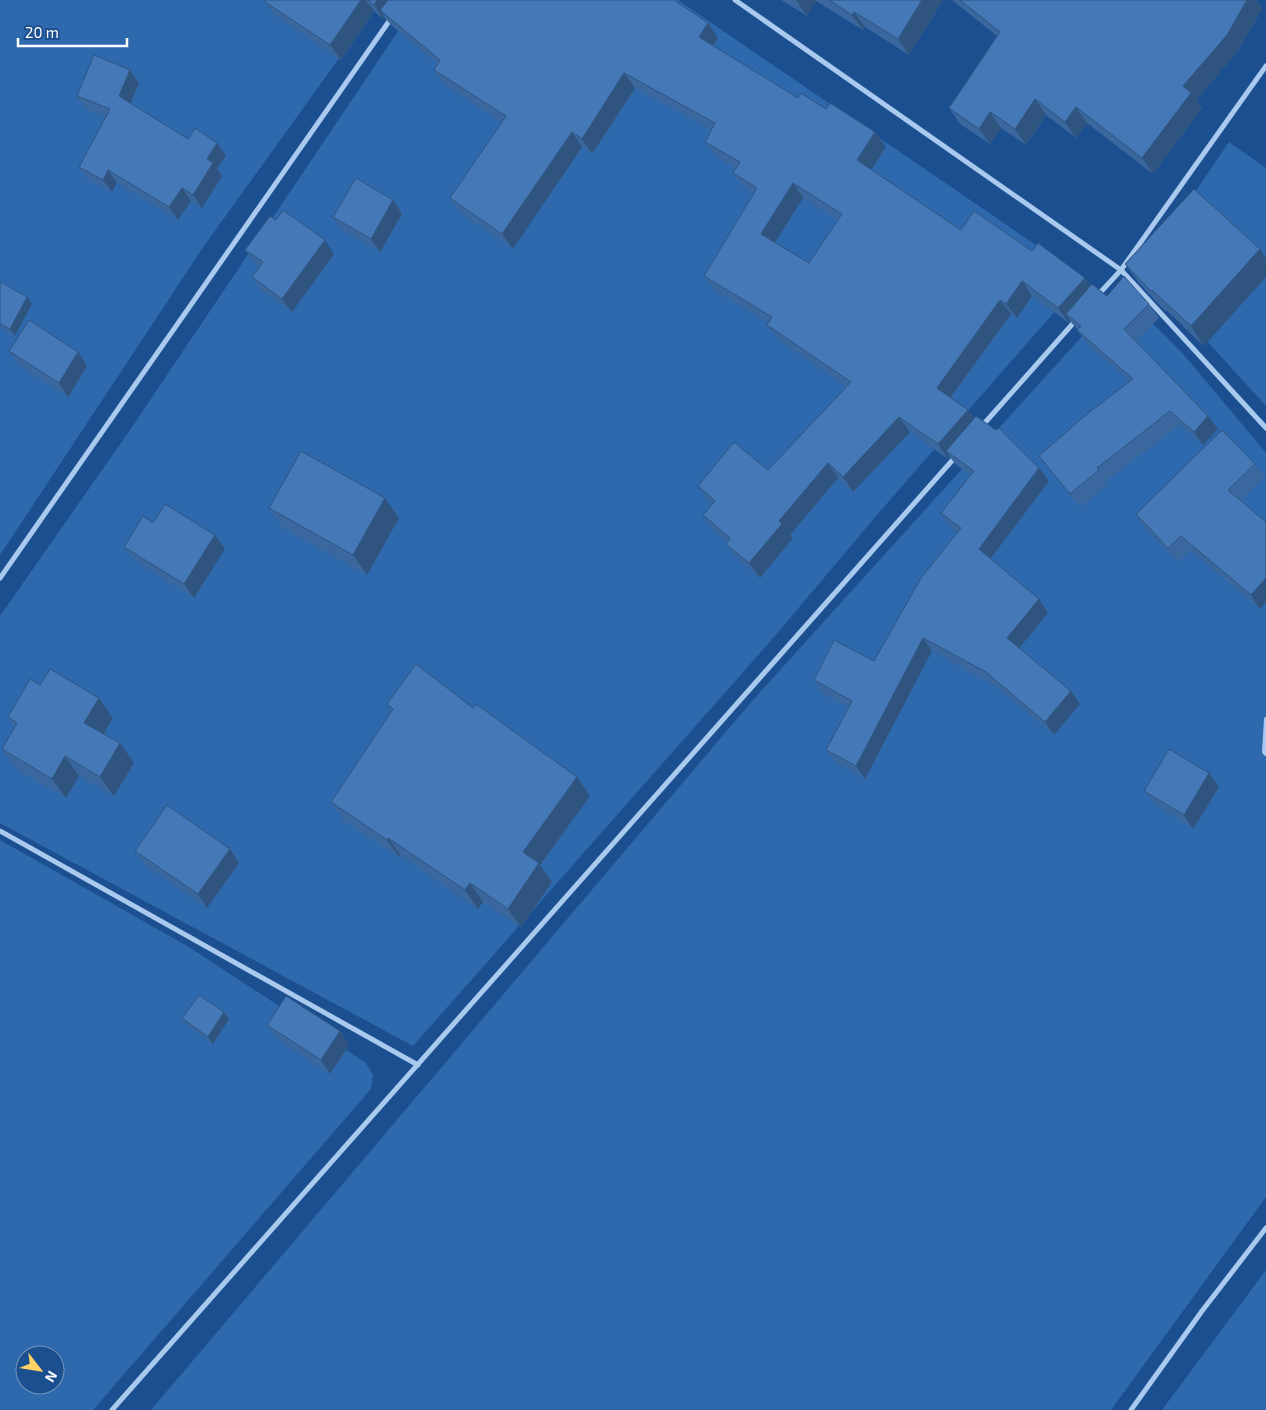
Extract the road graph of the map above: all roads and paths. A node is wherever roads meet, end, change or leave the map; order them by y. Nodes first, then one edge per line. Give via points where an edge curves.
1 (735, 0) edge
2 (398, 8) edge
3 (1266, 66) edge
4 (1121, 270) junction
5 (1094, 300) edge
6 (1081, 315) edge
7 (1266, 428) edge
8 (977, 433) edge
9 (964, 448) edge
10 (0, 578) edge
11 (1266, 719) edge
12 (1266, 754) edge
13 (0, 831) edge
14 (418, 1065) junction
15 (1266, 1228) edge
16 (112, 1410) edge
17 (1132, 1410) edge

1 - 4 street
2 - 10 street
3 - 4 street
4 - 5 street
4 - 7 street
6 - 8 street
9 - 14 street
11 - 12 lane
13 - 14 street
14 - 16 street
15 - 17 street

